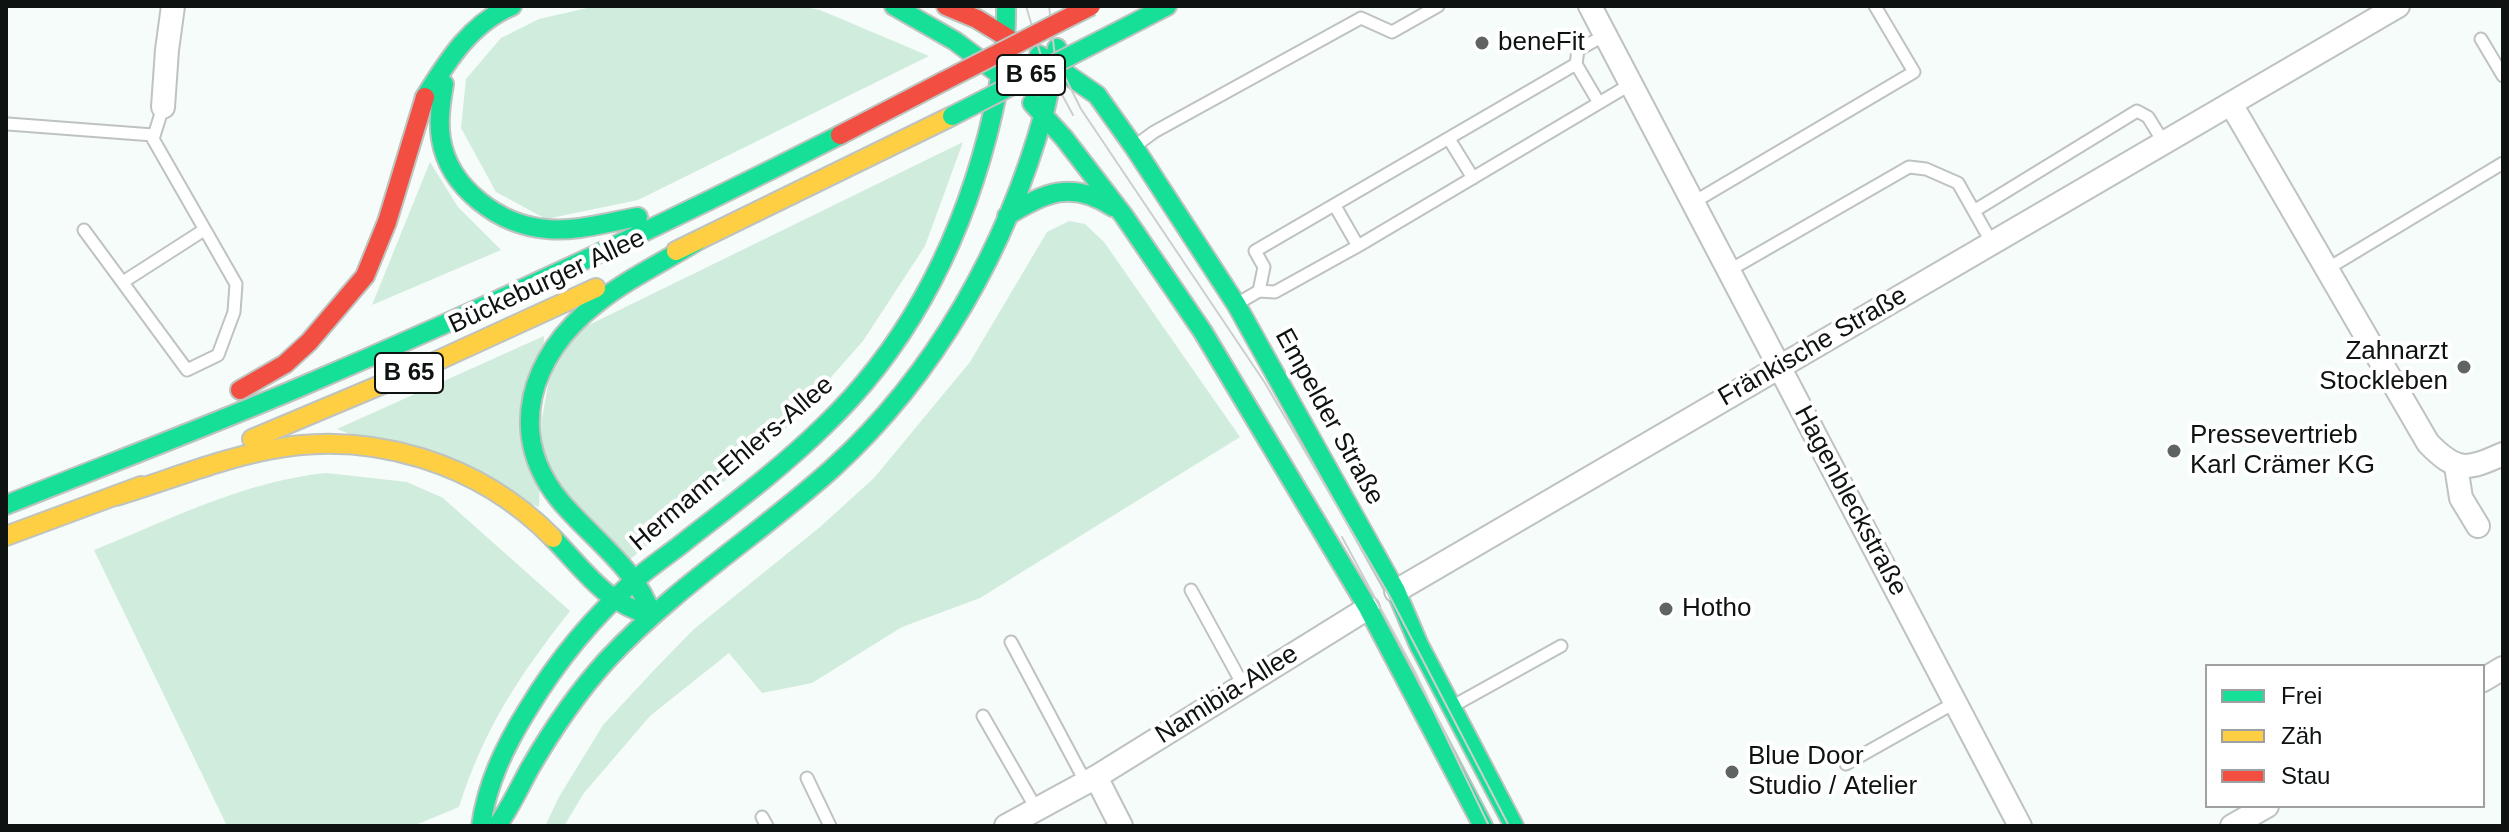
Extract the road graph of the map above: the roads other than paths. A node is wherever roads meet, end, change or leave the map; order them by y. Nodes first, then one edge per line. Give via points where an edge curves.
1 (173, 6) edge
2 (512, 6) edge
3 (894, 6) edge
4 (946, 6) edge
5 (1006, 6) edge
6 (1091, 6) edge
7 (1167, 6) edge
8 (1438, 6) edge
9 (1590, 6) edge
10 (1875, 6) edge
11 (2398, 6) edge
12 (1064, 9) edge
13 (2375, 12) edge
14 (1605, 35) junction
15 (1008, 38) junction
16 (2481, 39) dead end
17 (975, 54) junction
18 (451, 55) junction
19 (1576, 64) junction
20 (1054, 65) junction
21 (2503, 76) edge
22 (1003, 77) junction
23 (1631, 84) junction
24 (1599, 103) junction
25 (2231, 104) junction
26 (163, 107) joint
27 (1044, 114) junction
28 (8, 124) dead end
29 (153, 135) junction
30 (1449, 139) junction
31 (2164, 143) junction
32 (1134, 147) junction
33 (2503, 163) edge
34 (1473, 178) junction
35 (1694, 202) junction
36 (701, 206) junction
37 (1335, 206) junction
38 (1974, 211) junction
39 (1007, 216) junction
40 (1124, 216) junction
41 (84, 230) dead end
42 (204, 230) junction
43 (699, 240) junction
44 (1992, 243) junction
45 (1358, 246) junction
46 (2327, 269) junction
47 (1730, 270) junction
48 (123, 282) junction
49 (1259, 291) junction
50 (1236, 304) junction
51 (1780, 366) junction
52 (133, 454) junction
53 (2503, 454) edge
54 (2456, 466) junction
55 (116, 496) junction
56 (6, 505) edge
57 (2478, 526) dead end
58 (6, 536) edge
59 (636, 580) junction
60 (1191, 590) dead end
61 (1396, 591) junction
62 (615, 601) junction
63 (1368, 608) junction
64 (652, 616) junction
65 (1011, 642) dead end
66 (1561, 646) dead end
67 (2503, 668) edge
68 (2485, 679) edge
69 (1243, 685) junction
70 (1956, 702) junction
71 (1452, 706) junction
72 (983, 716) dead end
73 (1846, 764) dead end
74 (807, 778) dead end
75 (1091, 780) junction
76 (2264, 808) edge
77 (1037, 810) junction
78 (481, 826) edge
79 (497, 826) edge
80 (830, 826) edge
81 (1006, 826) edge
82 (1121, 826) edge
83 (1483, 826) edge
84 (1514, 826) edge
85 (2020, 826) edge
86 (2232, 826) edge

1 - 26 street
2 - 18 main road via 470,34
3 - 17 main road
4 - 15 main road
5 - 15 main road, Hermann-Ehlers-Allee
6 - 36 main road, Bückeburger Allee / B 65, bridge
7 - 43 main road, Bückeburger Allee / B 65, bridge
8 - 32 lane via 1392,32 1361,18
9 - 14 street, Hagenbleckstraße
10 - 35 lane via 1914,72
11 - 13 street, Fränkische Straße
12 - 15 main road
12 - 20 main road
13 - 25 street, Fränkische Straße
14 - 19 lane via 1578,50
14 - 23 street, Hagenbleckstraße
15 - 17 main road
15 - 20 main road
15 - 22 main road, Hermann-Ehlers-Allee
16 - 21 lane
17 - 22 main road
18 - 36 main road via 439,118 443,151 468,192 490,210 518,223 586,228
18 - 52 main road via 424,99 365,276 285,364
19 - 24 lane
19 - 30 lane
20 - 27 main road
20 - 32 main road, Empelder Straße via 1097,95
22 - 27 main road
22 - 59 main road, Hermann-Ehlers-Allee via 967,205 944,258 926,295 872,375 767,475
23 - 24 lane
23 - 35 street, Hagenbleckstraße
24 - 34 lane
25 - 31 street, Fränkische Straße
25 - 46 street
26 - 29 lane
27 - 39 main road
27 - 40 main road
28 - 29 lane
29 - 42 lane
30 - 34 lane
30 - 37 lane
31 - 38 lane via 2148,117 2137,111
31 - 44 street, Fränkische Straße
32 - 50 main road, Empelder Straße
33 - 46 lane
34 - 45 lane
35 - 47 street, Hagenbleckstraße
36 - 52 main road, Bückeburger Allee / B 65 via 417,336
37 - 45 lane
37 - 49 lane via 1255,251 1264,267
38 - 44 lane
38 - 47 lane via 1958,183 1909,167
39 - 40 main road via 1031,200 1061,190 1086,191
39 - 64 main road via 973,288 924,368 865,438
40 - 63 main road via 1203,332
41 - 48 lane
42 - 48 lane
42 - 48 lane via 236,289 234,312 218,355 187,370
43 - 55 main road, Bückeburger Allee / B 65 via 428,365
43 - 59 main road via 594,305 556,341 542,363 529,403 530,440 543,478
44 - 51 street, Fränkische Straße
45 - 49 lane via 1275,292
46 - 54 street via 2428,443
47 - 51 street, Hagenbleckstraße
49 - 50 lane
50 - 61 main road, Empelder Straße
51 - 61 street, Fränkische Straße
51 - 70 street, Hagenbleckstraße
52 - 56 main road, Bückeburger Allee / B 65
53 - 54 street via 2481,464
54 - 57 street via 2461,498
55 - 58 main road, Bückeburger Allee / B 65
55 - 62 main road via 272,449 344,443 383,446 451,466 502,496 550,533
59 - 62 main road, Hermann-Ehlers-Allee
59 - 64 main road via 648,597
60 - 69 lane
61 - 63 main road
61 - 71 main road, Empelder Straße
62 - 64 main road
62 - 78 main road, Hermann-Ehlers-Allee via 537,693 499,762 483,802
63 - 69 street, Namibia-Allee
63 - 83 main road
64 - 79 main road via 595,673 546,740
65 - 75 lane
66 - 71 lane
67 - 68 street
69 - 75 street, Namibia-Allee
70 - 73 lane
70 - 85 street, Hagenbleckstraße
71 - 84 main road, Empelder Straße
72 - 77 lane
74 - 80 lane
75 - 77 street, Namibia-Allee
75 - 82 street
76 - 86 street
77 - 81 street, Namibia-Allee

